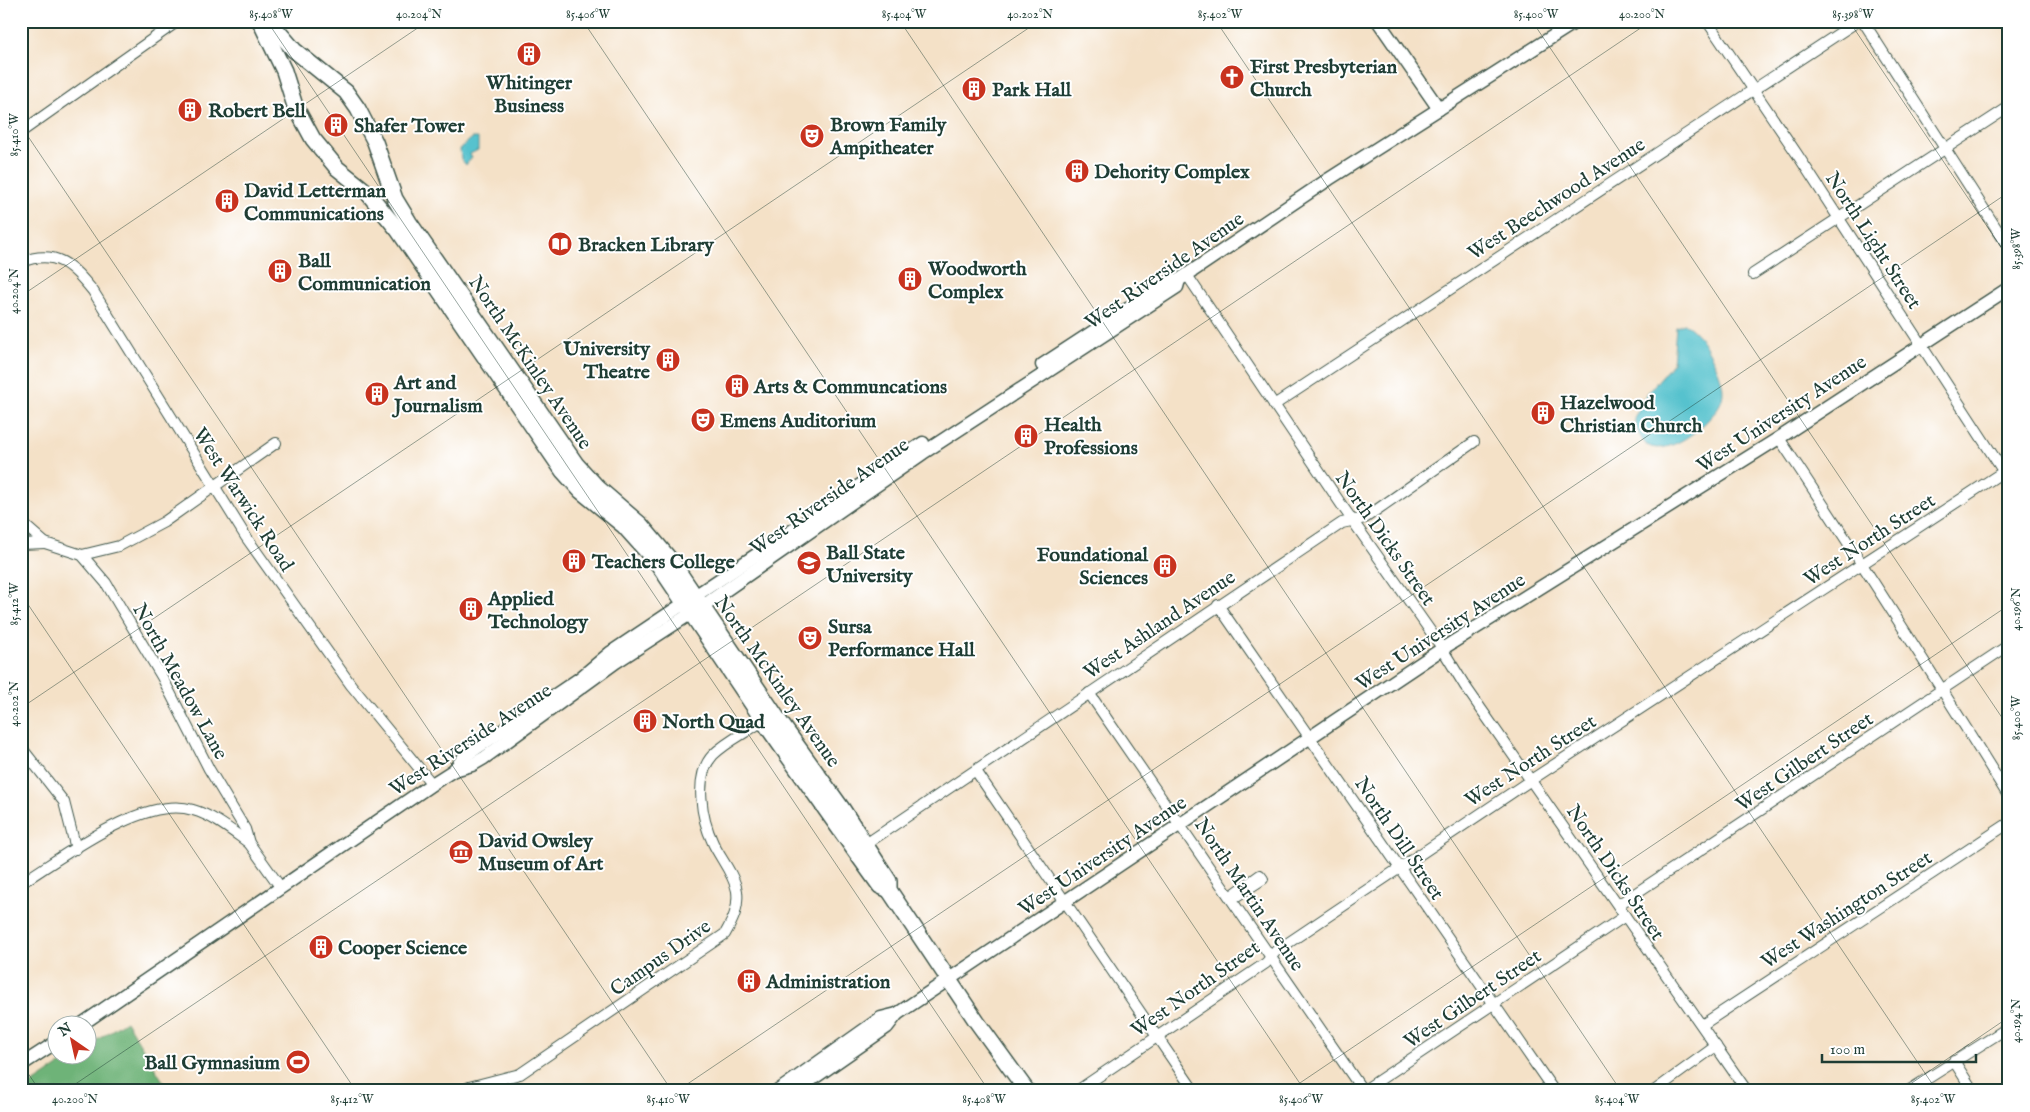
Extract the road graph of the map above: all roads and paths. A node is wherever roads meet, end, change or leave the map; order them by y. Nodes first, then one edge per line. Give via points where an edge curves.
1 (178, 21) edge
2 (260, 21) edge
3 (269, 21) edge
4 (1378, 21) edge
5 (1577, 21) edge
6 (1706, 21) edge
7 (1858, 21) edge
8 (1863, 21) edge
9 (1755, 91) junction
10 (2009, 107) edge
11 (1439, 109) junction
12 (21, 132) edge
13 (1946, 148) junction
14 (1839, 218) junction
15 (2009, 248) edge
16 (21, 262) edge
17 (1753, 274) dead end
18 (1183, 278) junction
19 (2009, 288) edge
20 (1921, 345) junction
21 (1274, 405) junction
22 (1779, 438) junction
23 (1474, 442) dead end
24 (276, 443) dead end
25 (2007, 473) edge
26 (213, 487) junction
27 (1352, 519) junction
28 (21, 522) edge
29 (45, 543) junction
30 (21, 544) edge
31 (82, 555) junction
32 (1864, 564) junction
33 (690, 602) junction
34 (1218, 605) junction
35 (2009, 646) edge
36 (1442, 649) junction
37 (1942, 690) junction
38 (1089, 693) junction
39 (768, 716) junction
40 (1310, 738) junction
41 (21, 747) edge
42 (976, 770) junction
43 (1531, 780) junction
44 (432, 784) junction
45 (2009, 797) edge
46 (2009, 823) edge
47 (1181, 824) junction
48 (249, 843) junction
49 (866, 844) junction
50 (76, 849) junction
51 (1399, 868) junction
52 (21, 883) edge
53 (281, 888) junction
54 (889, 890) junction
55 (1065, 902) junction
56 (1618, 905) junction
57 (1626, 916) junction
58 (1271, 956) junction
59 (948, 979) junction
60 (1494, 1005) junction
61 (97, 1014) edge
62 (897, 1014) junction
63 (1702, 1025) junction
64 (2009, 1027) edge
65 (1157, 1036) junction
66 (1716, 1046) junction
67 (48, 1047) edge
68 (1954, 1061) junction
69 (21, 1065) edge
70 (464, 1091) edge
71 (778, 1091) edge
72 (794, 1091) edge
73 (1027, 1091) edge
74 (1077, 1091) edge
75 (1194, 1091) edge
76 (1363, 1091) edge
77 (1554, 1091) edge
78 (1654, 1091) edge
79 (1747, 1091) edge
80 (1908, 1091) edge
81 (1973, 1091) edge

1 - 12 street
2 - 33 main road, North McKinley Avenue via 280,61 298,115 319,148 337,168 367,192 398,230 563,471 642,544
3 - 33 main road, North McKinley Avenue via 294,50 346,92 367,125 395,200 576,464 658,543
4 - 11 street
5 - 11 street, West Riverside Avenue
6 - 9 street, North Light Street
7 - 9 street, West Beechwood Avenue
8 - 13 street
9 - 14 street, North Light Street
9 - 21 street, West Beechwood Avenue via 1497,256
10 - 13 street
11 - 18 street, West Riverside Avenue
13 - 14 street
13 - 15 street
14 - 17 street
14 - 20 street, North Light Street
16 - 26 street, West Warwick Road via 30,258 53,258 63,261 78,273 110,316
18 - 21 street, North Dicks Street
18 - 33 street, West Riverside Avenue via 1177,287
19 - 20 street, West University Avenue
20 - 22 street, West University Avenue
20 - 25 street, North Light Street
21 - 27 street, North Dicks Street
22 - 32 street
22 - 36 street, West University Avenue
23 - 27 street, West Ashland Avenue via 1365,518
24 - 26 street
25 - 32 street, West North Street
26 - 31 street via 136,538 104,551
26 - 44 street, West Warwick Road via 351,685
27 - 34 street, West Ashland Avenue
27 - 36 street, North Dicks Street
28 - 29 street
29 - 30 street
29 - 31 street
31 - 48 street, North Meadow Lane via 106,583 144,646 209,769 245,829
32 - 37 street
32 - 43 street, West North Street
33 - 39 main road, North McKinley Avenue
33 - 44 street, West Riverside Avenue via 466,756 454,770
34 - 38 street, West Ashland Avenue
34 - 40 street, North Dill Street
35 - 37 street, West Gilbert Street
36 - 40 street, West University Avenue
36 - 43 street, North Dicks Street
37 - 45 street
37 - 56 street, West Gilbert Street
38 - 42 street, West Ashland Avenue
38 - 47 street, North Martin Avenue
39 - 49 main road, North McKinley Avenue
39 - 54 main road via 880,886
39 - 70 street, Campus Drive via 713,756 702,782 704,818 712,842 736,889 738,904 734,920 725,934 520,1074
40 - 47 street, West University Avenue
40 - 51 street, North Dill Street
41 - 50 street via 64,802
42 - 49 street, West Ashland Avenue
42 - 55 street
43 - 51 street, West North Street
43 - 56 street, North Dicks Street
44 - 53 street, West Riverside Avenue
46 - 63 street, West Washington Street
47 - 55 street, West University Avenue
47 - 58 street, North Martin Avenue
48 - 50 street via 217,821 193,810 170,806 134,815
48 - 53 street, North Meadow Lane
49 - 54 main road, North McKinley Avenue via 888,881
50 - 52 street
51 - 58 street, West North Street
51 - 60 street, North Dill Street
53 - 61 street, West Riverside Avenue
54 - 59 main road, North McKinley Avenue
55 - 59 street, West University Avenue
55 - 65 street
56 - 57 street, North Dicks Street
57 - 60 street, West Gilbert Street
57 - 63 street, North Dicks Street
58 - 65 street, West North Street
58 - 76 street, North Martin Avenue
59 - 62 street, West University Avenue
59 - 73 main road, North McKinley Avenue
60 - 76 street, West Gilbert Street
60 - 77 street, North Dill Street
62 - 71 street, West University Avenue via 881,1018
62 - 72 street, West University Avenue via 887,1027
63 - 66 street, North Dicks Street
64 - 68 street
65 - 74 street, West North Street
65 - 75 street
66 - 78 street
66 - 79 street, North Dicks Street
67 - 69 street
68 - 80 street
68 - 81 street

